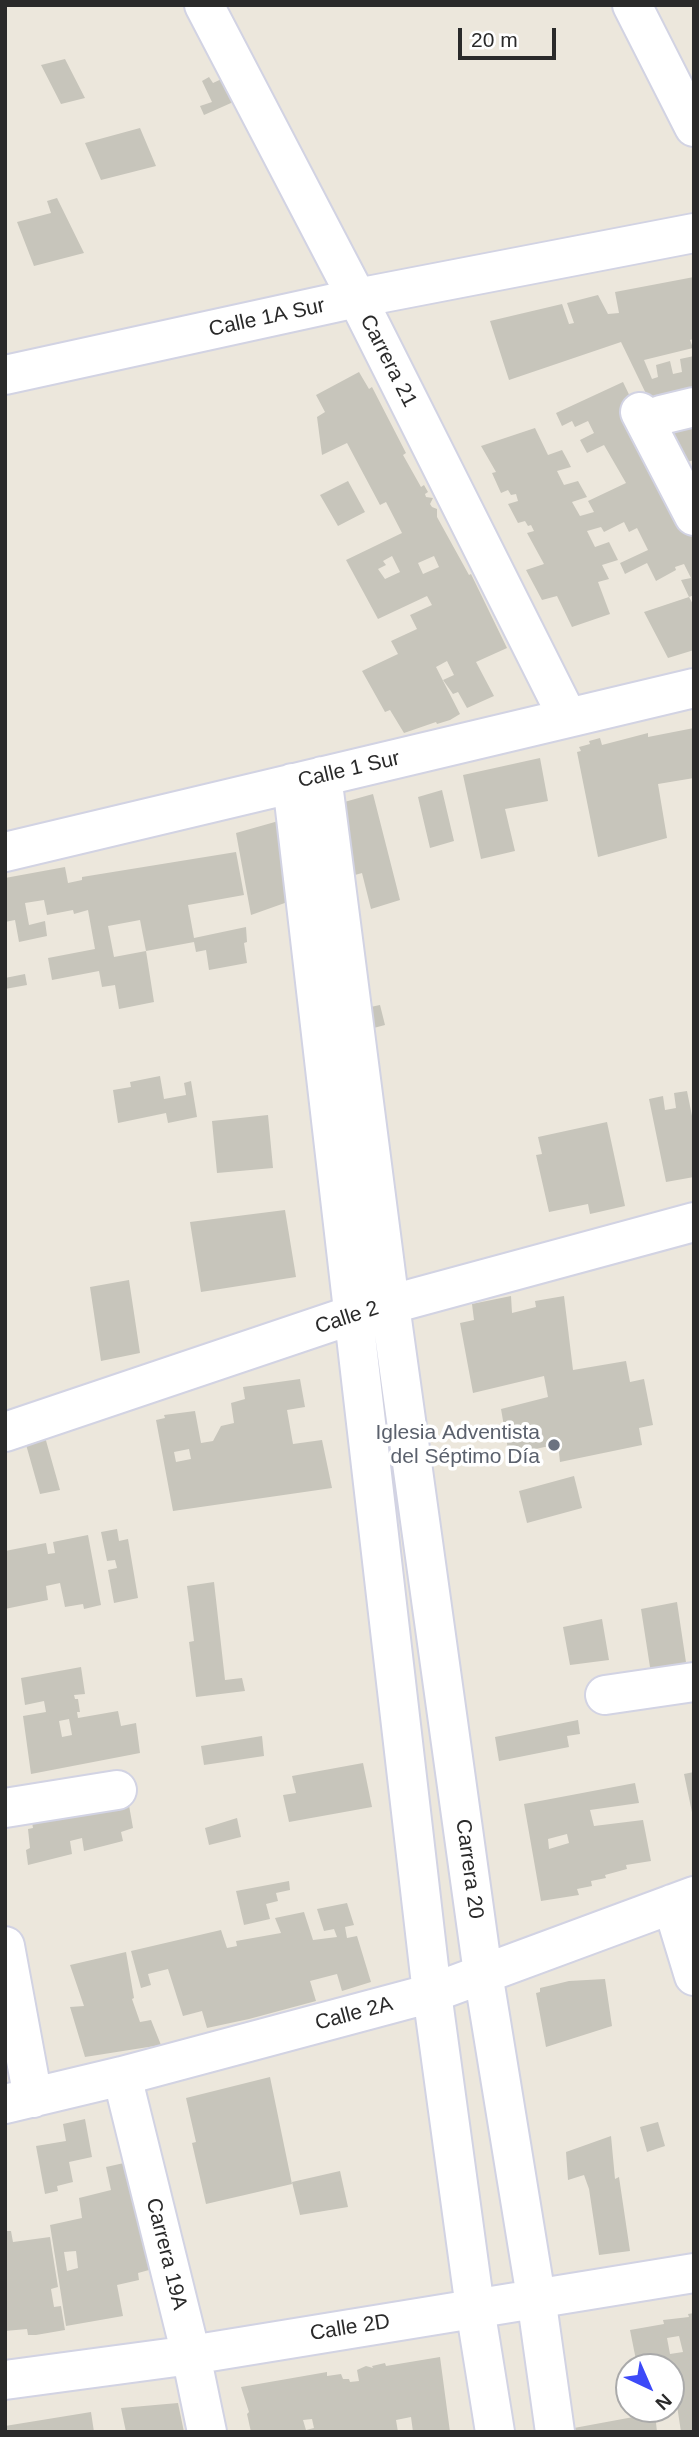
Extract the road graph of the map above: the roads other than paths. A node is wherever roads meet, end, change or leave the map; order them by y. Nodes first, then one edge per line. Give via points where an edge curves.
1 (204, 5) edge
2 (632, 5) edge
3 (693, 125) edge
4 (694, 233) edge
5 (357, 298) junction
6 (5, 375) edge
7 (665, 411) edge
8 (694, 516) edge
9 (694, 688) edge
10 (568, 718) junction
11 (307, 780) junction
12 (5, 852) edge
13 (694, 1222) edge
14 (373, 1310) junction
15 (5, 1432) edge
16 (694, 1682) edge
17 (605, 1695) dead end
18 (117, 1790) dead end
19 (5, 1808) edge
20 (683, 1900) edge
21 (5, 1946) edge
22 (483, 1973) junction
23 (694, 1976) edge
24 (432, 1993) junction
25 (122, 2076) junction
26 (19, 2101) edge
27 (694, 2273) edge
28 (536, 2297) junction
29 (475, 2308) junction
30 (191, 2355) junction
31 (5, 2380) edge
32 (207, 2432) edge
33 (495, 2432) edge
34 (555, 2432) edge

1 - 5 street, Carrera 21
2 - 3 street
4 - 5 street, Calle 1A Sur
5 - 6 street, Calle 1A Sur
5 - 10 street, Carrera 21
7 - 8 street
9 - 10 street, Calle 1 Sur
10 - 11 street, Calle 1 Sur
11 - 12 street, Calle 1 Sur
11 - 14 street
13 - 14 street, Calle 2
14 - 15 street, Calle 2
14 - 22 street, Carrera 20
14 - 24 street
16 - 17 street
18 - 19 street
20 - 22 street, Calle 2A
20 - 23 street
21 - 26 street
22 - 24 street, Calle 2A
22 - 28 street, Carrera 20
24 - 25 street, Calle 2A
24 - 29 street
25 - 26 street, Calle 2A
25 - 30 street, Carrera 19A
27 - 28 street, Calle 2D
28 - 29 street, Calle 2D
28 - 34 street, Carrera 20
29 - 30 street, Calle 2D
29 - 33 street
30 - 31 street, Calle 2D
30 - 32 street, Carrera 19A

